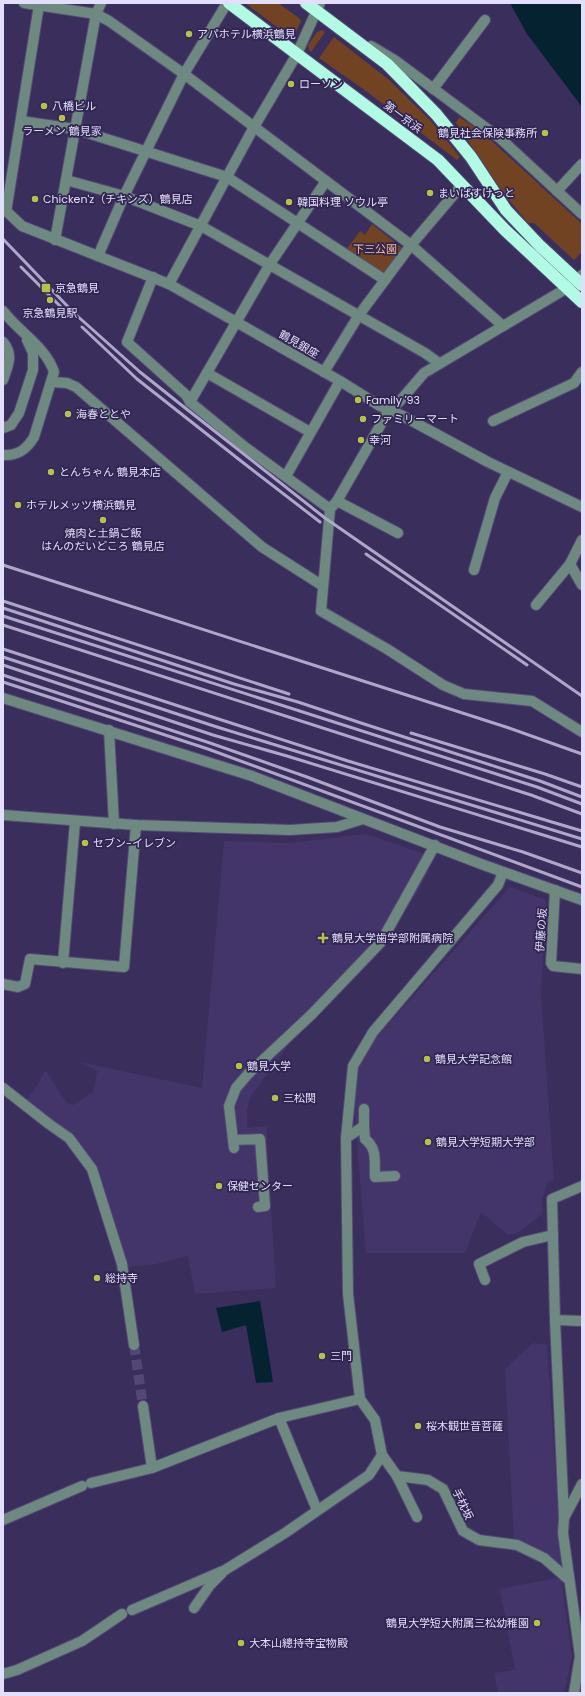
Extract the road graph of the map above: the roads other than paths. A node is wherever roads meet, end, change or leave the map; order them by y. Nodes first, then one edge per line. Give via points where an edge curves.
1 (24, 3) edge
2 (101, 3) edge
3 (228, 3) edge
4 (306, 3) edge
5 (39, 5) junction
6 (318, 7) edge
7 (96, 14) junction
8 (485, 20) dead end
9 (335, 25) junction
10 (297, 54) junction
11 (184, 74) junction
12 (434, 89) junction
13 (21, 121) junction
14 (254, 127) junction
15 (75, 129) junction
16 (147, 151) junction
17 (582, 164) edge
18 (227, 177) junction
19 (66, 180) junction
20 (326, 181) junction
21 (462, 185) junction
22 (557, 191) junction
23 (124, 196) junction
24 (5, 210) edge
25 (582, 214) edge
26 (297, 222) junction
27 (202, 226) junction
28 (56, 240) junction
29 (411, 245) junction
30 (98, 256) junction
31 (270, 264) junction
32 (153, 278) junction
33 (385, 280) junction
34 (580, 280) edge
35 (169, 284) junction
36 (567, 288) junction
37 (582, 302) edge
38 (3, 311) edge
39 (359, 315) junction
40 (236, 322) junction
41 (503, 326) junction
42 (23, 333) junction
43 (3, 342) edge
44 (439, 363) junction
45 (324, 372) junction
46 (582, 372) edge
47 (207, 374) junction
48 (3, 380) edge
49 (340, 381) junction
50 (52, 382) junction
51 (190, 402) junction
52 (389, 410) junction
53 (493, 421) dead end
54 (3, 428) edge
55 (310, 432) junction
56 (3, 455) edge
57 (508, 472) junction
58 (286, 476) junction
59 (337, 501) junction
60 (582, 507) edge
61 (330, 509) junction
62 (398, 533) dead end
63 (582, 540) edge
64 (570, 564) junction
65 (474, 570) dead end
66 (582, 585) edge
67 (323, 586) junction
68 (536, 605) dead end
69 (3, 698) edge
70 (109, 730) junction
71 (582, 732) edge
72 (3, 815) edge
73 (363, 819) junction
74 (75, 822) junction
75 (114, 824) junction
76 (136, 826) junction
77 (435, 845) junction
78 (503, 872) junction
79 (555, 890) junction
80 (582, 900) edge
81 (63, 963) junction
82 (582, 969) edge
83 (3, 984) edge
84 (3, 1088) edge
85 (364, 1109) dead end
86 (364, 1126) junction
87 (346, 1138) junction
88 (395, 1176) dead end
89 (582, 1186) edge
90 (258, 1207) dead end
91 (553, 1234) junction
92 (485, 1280) dead end
93 (555, 1320) junction
94 (582, 1321) edge
95 (134, 1345) tunnel mouth
96 (360, 1399) junction
97 (143, 1406) tunnel mouth
98 (278, 1418) junction
99 (382, 1455) junction
100 (152, 1468) junction
101 (398, 1476) junction
102 (582, 1484) edge
103 (317, 1510) junction
104 (417, 1517) dead end
105 (564, 1518) junction
106 (3, 1520) edge
107 (225, 1570) junction
108 (569, 1580) junction
109 (194, 1608) dead end
110 (132, 1610) dead end
111 (122, 1614) dead end
112 (3, 1674) edge
113 (574, 1693) edge

1 - 5 street
2 - 7 street
3 - 10 highway, 第一京浜
3 - 11 street
4 - 6 highway, 第一京浜
5 - 7 street
5 - 13 street
6 - 9 highway, 第一京浜
6 - 10 street
7 - 11 street
7 - 15 street
8 - 12 street
9 - 12 street via 396,61
9 - 34 highway, 第一京浜 via 387,64 436,114 470,157 506,210 540,246
10 - 14 street
10 - 21 highway, 第一京浜 via 438,160
11 - 14 street
11 - 16 street
12 - 22 street via 501,139
13 - 15 street
13 - 24 street
14 - 18 street
14 - 20 street
15 - 16 street
15 - 19 street
16 - 18 street
16 - 23 street
17 - 22 street
18 - 26 street
18 - 27 street
19 - 23 street
19 - 28 street
20 - 26 street
20 - 29 street
21 - 29 street
21 - 36 highway, 第一京浜 via 505,230
22 - 25 street
23 - 27 street
23 - 30 street
24 - 28 street, 鶴見銀座 via 22,226
26 - 31 street
26 - 33 street
27 - 31 street
27 - 35 street
28 - 30 street, 鶴見銀座
29 - 33 street
29 - 41 street
30 - 32 street, 鶴見銀座
31 - 39 street
31 - 40 street
32 - 35 street, 鶴見銀座
32 - 51 street via 127,342 186,395
33 - 39 street
34 - 36 street
35 - 40 street, 鶴見銀座
36 - 37 highway, 第一京浜
36 - 41 street
38 - 42 street
39 - 44 street
39 - 45 street
40 - 45 street, 鶴見銀座
40 - 47 street
41 - 44 street
42 - 50 street via 47,355 54,372
42 - 54 street via 33,353 32,370 19,413 11,425
43 - 48 street via 9,350 10,358
44 - 52 street via 424,373
45 - 49 street, 鶴見銀座
46 - 53 street via 574,383
47 - 51 street
47 - 55 street
49 - 52 street, 鶴見銀座
49 - 55 street
50 - 56 street via 34,437 28,446 19,453
50 - 67 street via 67,383 76,387 262,547
51 - 58 street via 245,447
52 - 57 street, 鶴見銀座
52 - 59 street
55 - 58 street
57 - 60 street, 鶴見銀座
57 - 65 street via 494,498
58 - 61 street
59 - 61 street
59 - 62 street
61 - 67 street
63 - 64 street
64 - 66 street
64 - 68 street
67 - 71 street via 321,611 443,685 464,694 532,701
69 - 70 street
70 - 73 street via 252,776
70 - 75 street
72 - 74 street
73 - 76 street via 337,827 290,830
73 - 77 street
74 - 75 street
74 - 81 street
75 - 76 street
76 - 81 street via 124,967
77 - 78 street
77 - 90 street via 381,942 236,1088 229,1106 234,1144 260,1139 265,1206
78 - 79 street
78 - 87 street via 493,892 373,1032 353,1066
79 - 80 street
79 - 82 street, 伊藤の坂 via 551,963 553,966
81 - 83 street via 30,959 25,984 18,987
84 - 95 street via 69,1138 92,1169 122,1264
85 - 86 street
86 - 87 street
86 - 88 street via 365,1139 374,1149 375,1177
87 - 96 street via 348,1294
89 - 91 street via 552,1199
91 - 92 street via 523,1242 479,1264
91 - 93 street
93 - 94 street
93 - 105 street
96 - 98 street
96 - 99 street via 375,1420
97 - 100 street
98 - 100 street
98 - 103 street
99 - 101 street
99 - 103 street via 369,1475
100 - 106 street via 86,1485
101 - 104 street
101 - 108 street, 手枕坂 via 428,1480 443,1489 463,1531 479,1540 517,1545 544,1558
102 - 105 street
103 - 107 street
105 - 108 street via 563,1533
107 - 109 street
107 - 110 street
108 - 113 street via 580,1656
111 - 112 street via 82,1641

